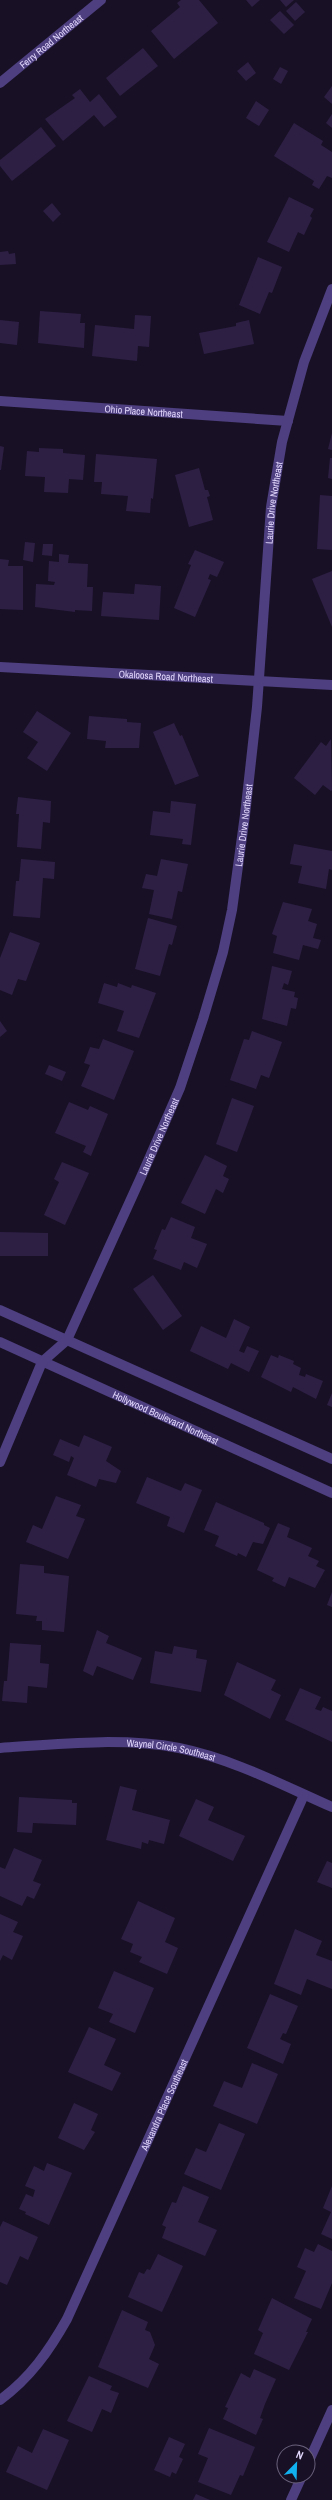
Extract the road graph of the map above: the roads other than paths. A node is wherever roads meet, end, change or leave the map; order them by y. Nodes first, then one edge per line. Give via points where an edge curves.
1 (101, 0) edge
2 (0, 83) edge
3 (332, 289) edge
4 (0, 401) edge
5 (288, 421) junction
6 (0, 666) edge
7 (258, 681) junction
8 (332, 685) edge
9 (0, 1310) edge
10 (67, 1340) junction
11 (0, 1342) edge
12 (42, 1362) junction
13 (332, 1459) edge
14 (0, 1462) edge
15 (332, 1493) edge
16 (0, 1748) edge
17 (304, 1795) junction
18 (332, 1807) edge
19 (0, 2400) edge
20 (332, 2410) edge
21 (316, 2445) edge
22 (298, 2484) edge
23 (291, 2500) edge

1 - 2 street, Ferry Road Northeast
3 - 5 street, Laurie Drive Northeast via 304,362
4 - 5 street, Ohio Place Northeast
5 - 7 street, Laurie Drive Northeast via 271,507
6 - 7 street, Okaloosa Road Northeast
7 - 8 street, Okaloosa Road Northeast
7 - 10 street, Laurie Drive Northeast via 245,815 232,910 208,1004 180,1088
9 - 10 street
10 - 12 street
10 - 13 street
11 - 12 street, Hollywood Boulevard Northeast
12 - 14 street
12 - 15 street, Hollywood Boulevard Northeast
16 - 17 street, Waynel Circle Southeast via 136,1742 179,1748 242,1767
17 - 18 street, Waynel Circle Southeast
17 - 19 street, Alexandra Place Southeast via 67,2319 51,2348 30,2375
20 - 21 street
22 - 23 street

